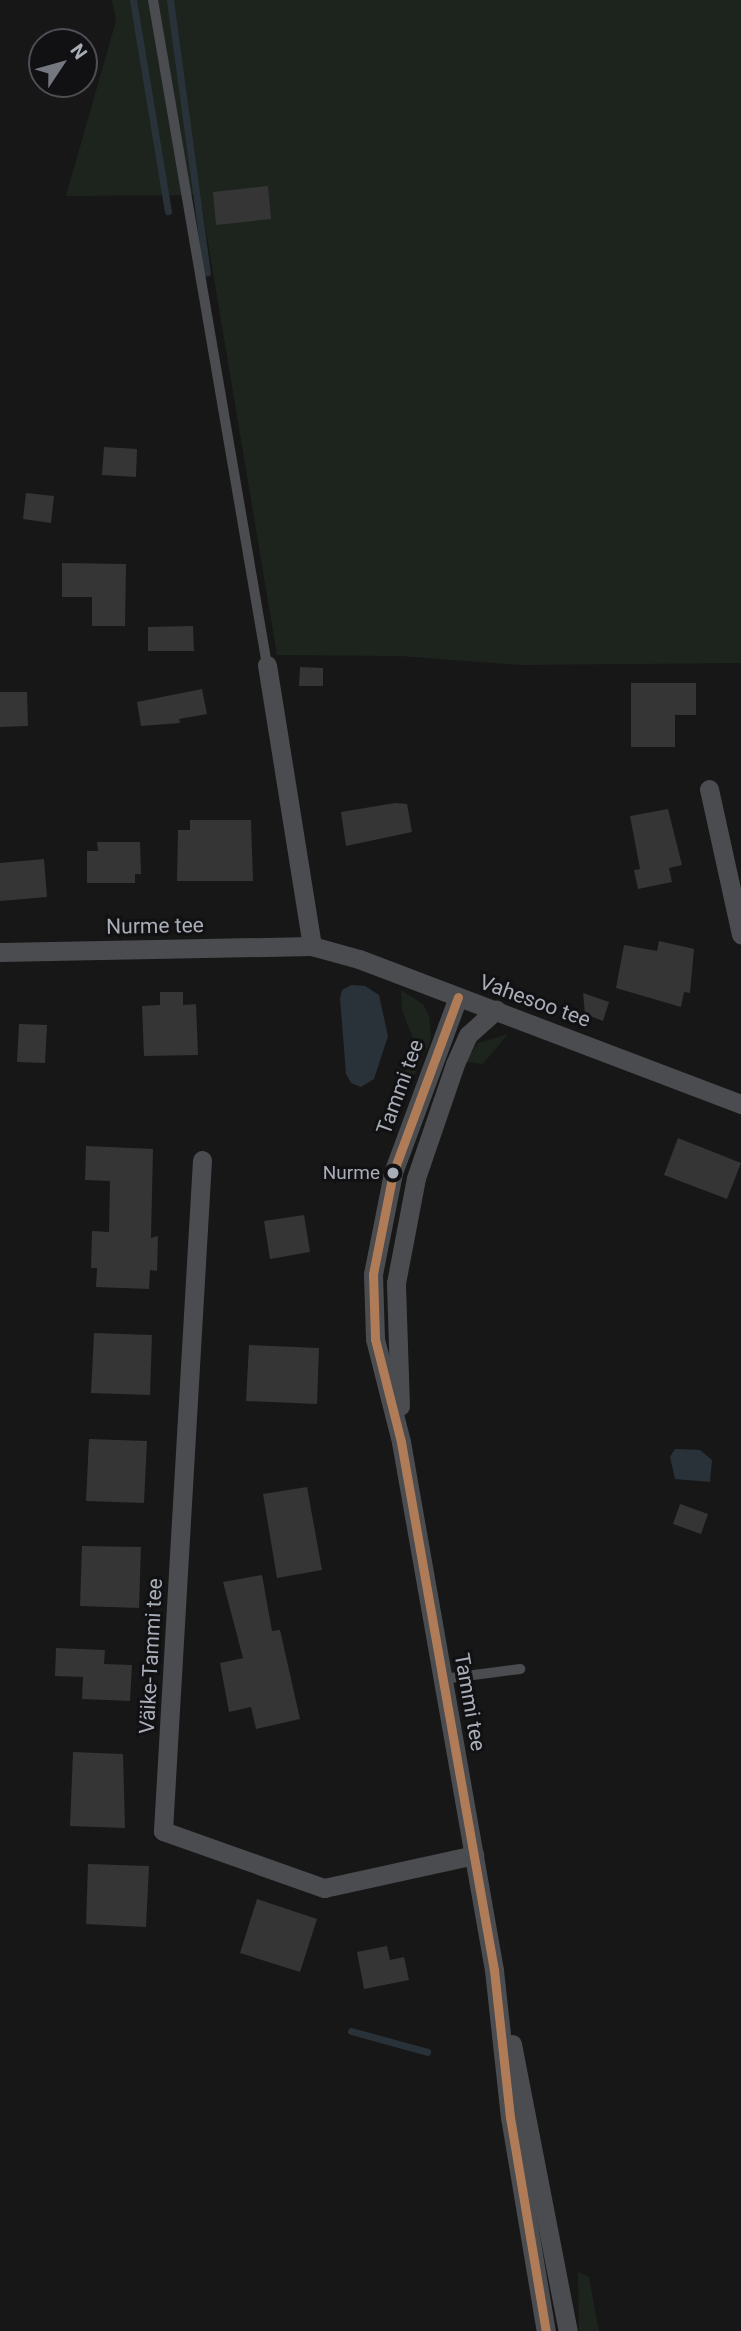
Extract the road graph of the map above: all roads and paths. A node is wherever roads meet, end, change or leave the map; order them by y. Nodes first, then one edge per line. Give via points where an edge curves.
1 (153, 0) edge
2 (267, 665) joint
3 (709, 789) dead end
4 (741, 935) edge
5 (312, 946) junction
6 (0, 952) edge
7 (458, 997) junction
8 (496, 1010) junction
9 (741, 1104) edge
10 (201, 1160) dead end
11 (401, 1442) junction
12 (520, 1669) dead end
13 (443, 1679) junction
14 (474, 1855) junction
15 (494, 1970) junction
16 (546, 2331) edge
17 (568, 2331) edge

1 - 2 lane
2 - 5 street
3 - 4 street
5 - 6 street, Nurme tee
5 - 7 street, Vahesoo tee
7 - 8 street, Vahesoo tee
7 - 11 street, Tammi tee via 393,1173 373,1274 375,1339
8 - 9 street, Vahesoo tee
8 - 11 street, Tammi tee via 468,1035 455,1064 406,1219 396,1283
10 - 14 street, Väike-Tammi tee via 163,1831 324,1888
11 - 13 street, Tammi tee
12 - 13 lane
13 - 14 street, Tammi tee
14 - 15 street, Tammi tee
15 - 16 street, Tammi tee via 510,2118
15 - 17 street, Tammi tee via 529,2115

